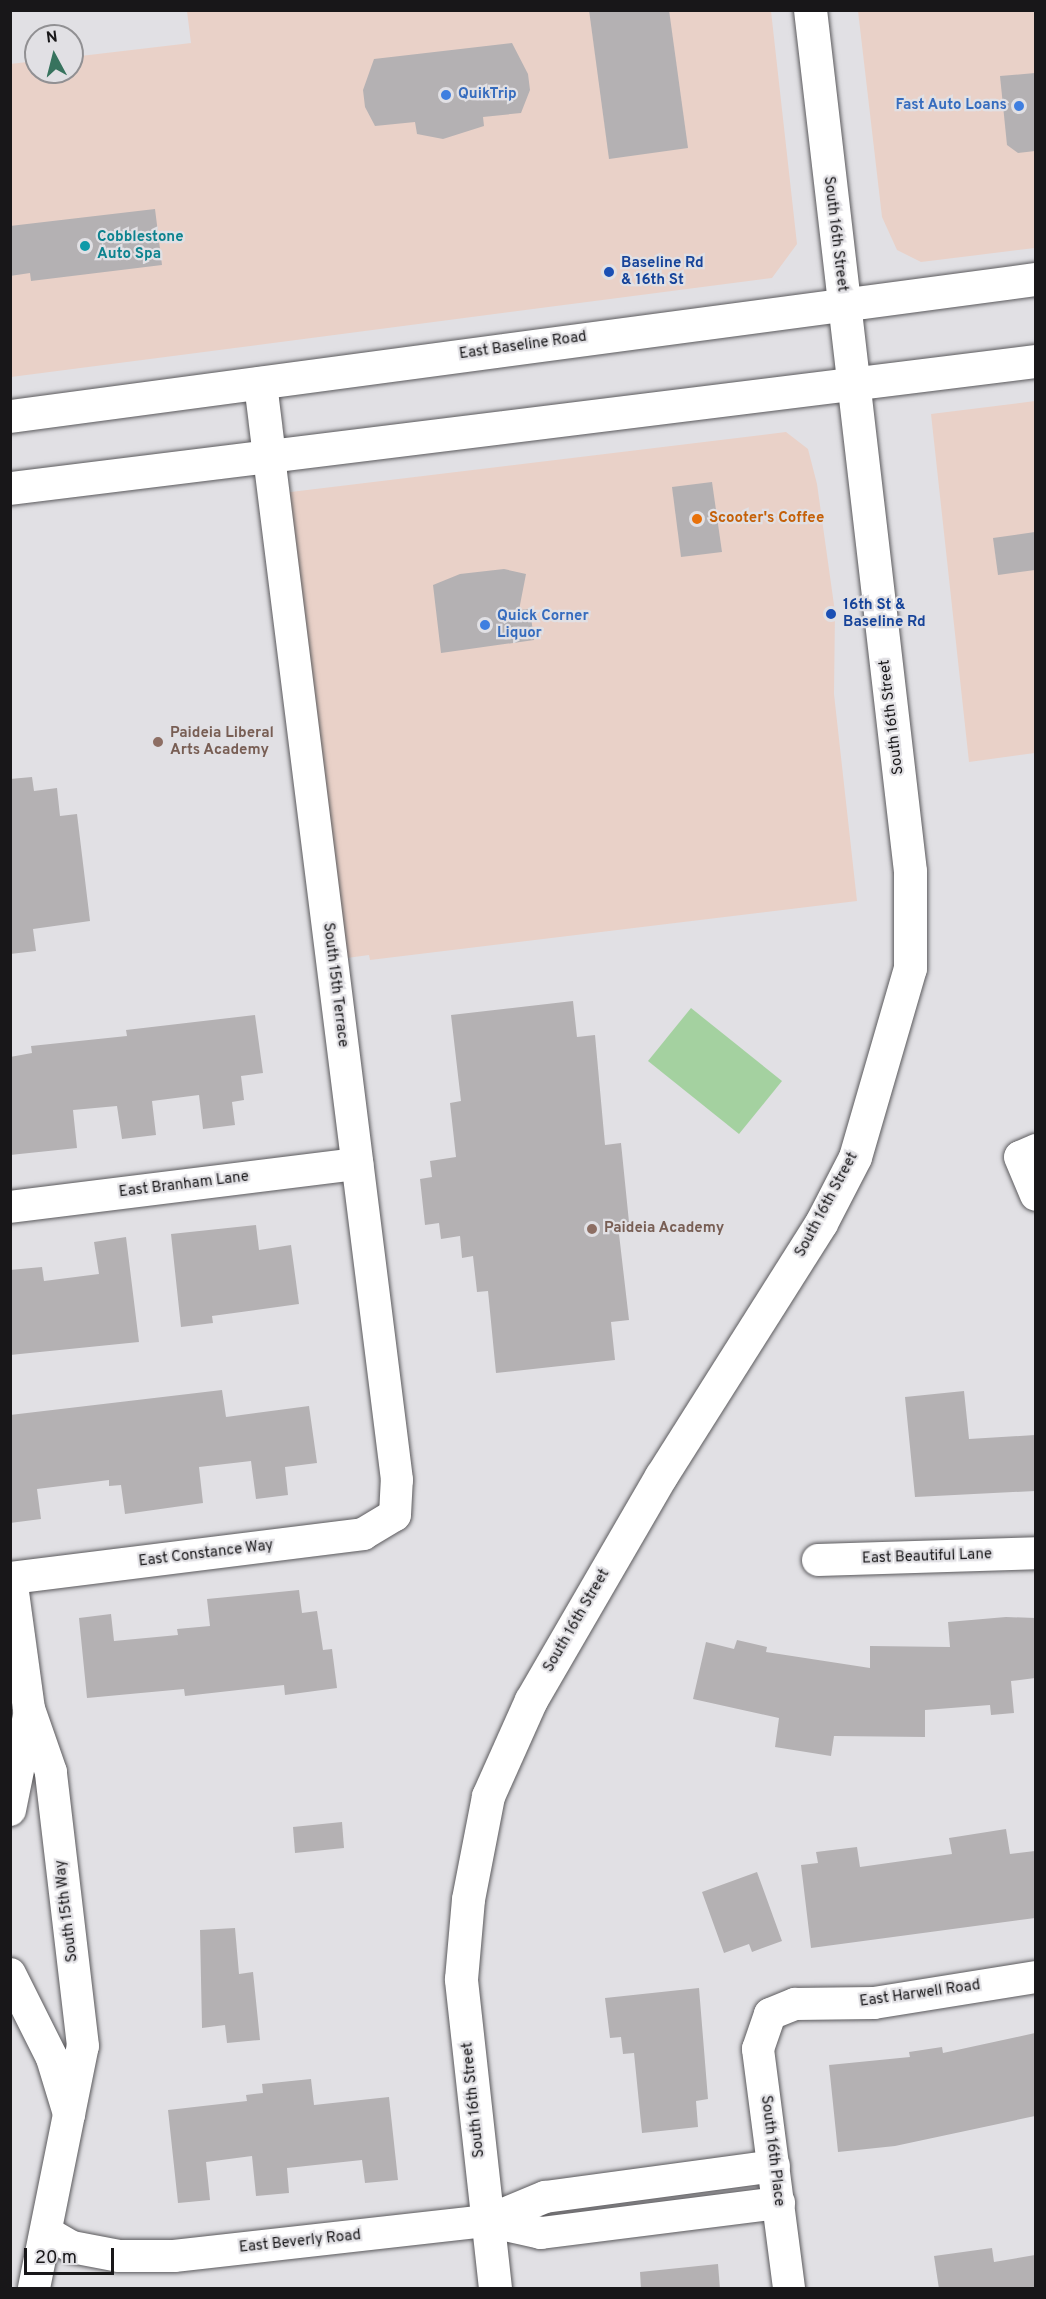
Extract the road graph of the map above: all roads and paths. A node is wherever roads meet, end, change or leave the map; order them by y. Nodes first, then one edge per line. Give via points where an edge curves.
1 (810, 10) edge
2 (1035, 279) edge
3 (844, 303) junction
4 (1035, 361) edge
5 (260, 383) junction
6 (854, 383) junction
7 (10, 416) edge
8 (269, 456) junction
9 (10, 488) edge
10 (1028, 1153) edge
11 (357, 1164) junction
12 (1035, 1195) edge
13 (10, 1207) edge
14 (395, 1515) joint
15 (1035, 1553) edge
16 (818, 1560) dead end
17 (12, 1598) edge
18 (30, 1709) junction
19 (10, 1810) edge
20 (10, 1974) edge
21 (1035, 1977) edge
22 (770, 2014) joint
23 (69, 2114) junction
24 (774, 2166) junction
25 (779, 2203) junction
26 (487, 2221) junction
27 (46, 2232) junction
28 (34, 2289) edge
29 (495, 2289) edge
30 (789, 2289) edge

1 - 3 main road, South 16th Street
2 - 3 main road, East Baseline Road
3 - 5 main road, East Baseline Road
3 - 6 main road, South 16th Street
4 - 6 main road
5 - 7 main road, East Baseline Road
5 - 8 main road
6 - 8 main road
6 - 26 main road, South 16th Street via 910,871 910,968 855,1157 821,1223 661,1476 531,1700 488,1796 468,1899 461,1979
8 - 9 main road
8 - 11 street, South 15th Terrace
10 - 12 street
11 - 13 street, East Branham Lane
11 - 14 street, South 15th Terrace via 397,1480
14 - 17 street, East Constance Way via 363,1534
15 - 16 street, East Beautiful Lane
17 - 18 street, South 15th Way
18 - 19 street, South 15th Way
18 - 23 street, South 15th Way via 51,1772 83,2046
20 - 23 street, South 15th Way via 52,2058
21 - 22 street, East Harwell Road via 874,2003 795,2004
22 - 24 street, South 16th Place via 758,2049
23 - 27 street, South 15th Way
24 - 25 street, South 16th Place
24 - 26 street, East Beverly Road via 545,2197
25 - 26 street, East Beverly Road via 541,2233
25 - 30 street, South 16th Place
26 - 27 street, East Beverly Road via 174,2256 119,2256 72,2247
26 - 29 main road, South 16th Street
27 - 28 street, South 15th Way

